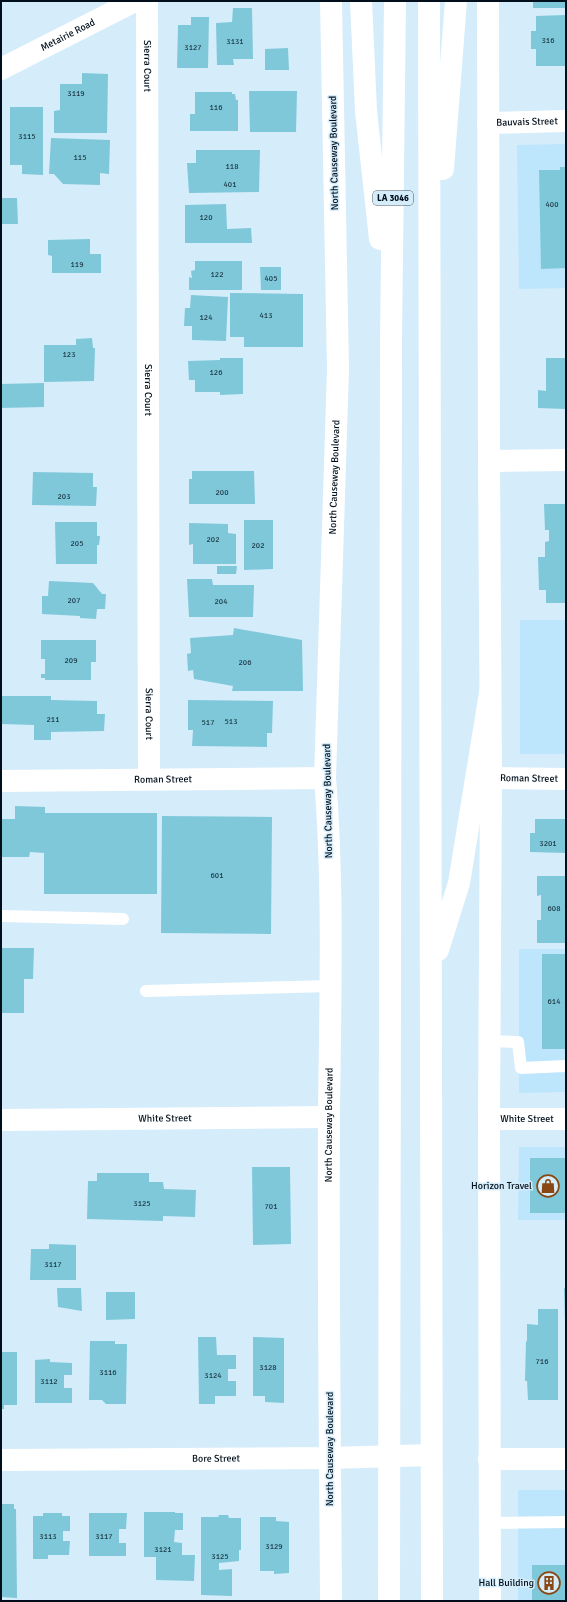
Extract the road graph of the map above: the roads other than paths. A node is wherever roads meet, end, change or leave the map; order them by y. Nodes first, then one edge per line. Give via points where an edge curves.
1 (135, 1) edge
2 (147, 1) edge
3 (332, 1) edge
4 (360, 1) edge
5 (395, 1) edge
6 (430, 1) edge
7 (456, 1) edge
8 (488, 1) edge
9 (1, 69) edge
10 (566, 121) edge
11 (488, 123) junction
12 (430, 338) junction
13 (391, 340) junction
14 (566, 460) edge
15 (488, 461) junction
16 (490, 693) junction
17 (325, 778) junction
18 (491, 778) junction
19 (149, 779) junction
20 (566, 779) edge
21 (1, 781) edge
22 (1, 916) edge
23 (123, 919) dead end
24 (431, 970) junction
25 (331, 986) junction
26 (146, 991) dead end
27 (489, 1041) junction
28 (566, 1066) edge
29 (329, 1117) junction
30 (489, 1119) junction
31 (566, 1119) edge
32 (1, 1120) edge
33 (432, 1455) junction
34 (389, 1456) junction
35 (330, 1458) junction
36 (489, 1459) junction
37 (566, 1459) edge
38 (1, 1460) edge
39 (566, 1522) edge
40 (490, 1523) junction
41 (331, 1601) edge
42 (389, 1601) edge
43 (432, 1601) edge
44 (490, 1601) edge

1 - 9 main road, Metairie Road
2 - 19 main road, Sierra Court
3 - 17 main road, North Causeway Boulevard via 338,369
4 - 13 main road via 366,111
5 - 13 main road, LA 3046
6 - 12 main road
7 - 12 main road
8 - 11 main road
10 - 11 main road, Bauvais Street
11 - 15 main road
12 - 24 main road
13 - 34 main road, LA 3046
14 - 15 main road
15 - 16 main road
16 - 18 main road
16 - 24 main road via 459,883
17 - 19 main road, Roman Street
17 - 25 main road, North Causeway Boulevard via 329,824
18 - 20 main road, Roman Street
18 - 27 main road
19 - 21 main road, Roman Street
22 - 23 lane
24 - 33 main road
25 - 26 lane
25 - 29 main road, North Causeway Boulevard
27 - 28 lane via 518,1042 521,1068
27 - 30 main road
29 - 32 main road, White Street
29 - 35 main road, North Causeway Boulevard
30 - 31 main road, White Street
30 - 36 main road
33 - 34 main road, Bore Street
33 - 43 main road
34 - 35 main road, Bore Street
34 - 42 main road
35 - 38 main road, Bore Street
35 - 41 main road, North Causeway Boulevard
36 - 37 main road
36 - 40 main road
39 - 40 lane
40 - 44 main road

